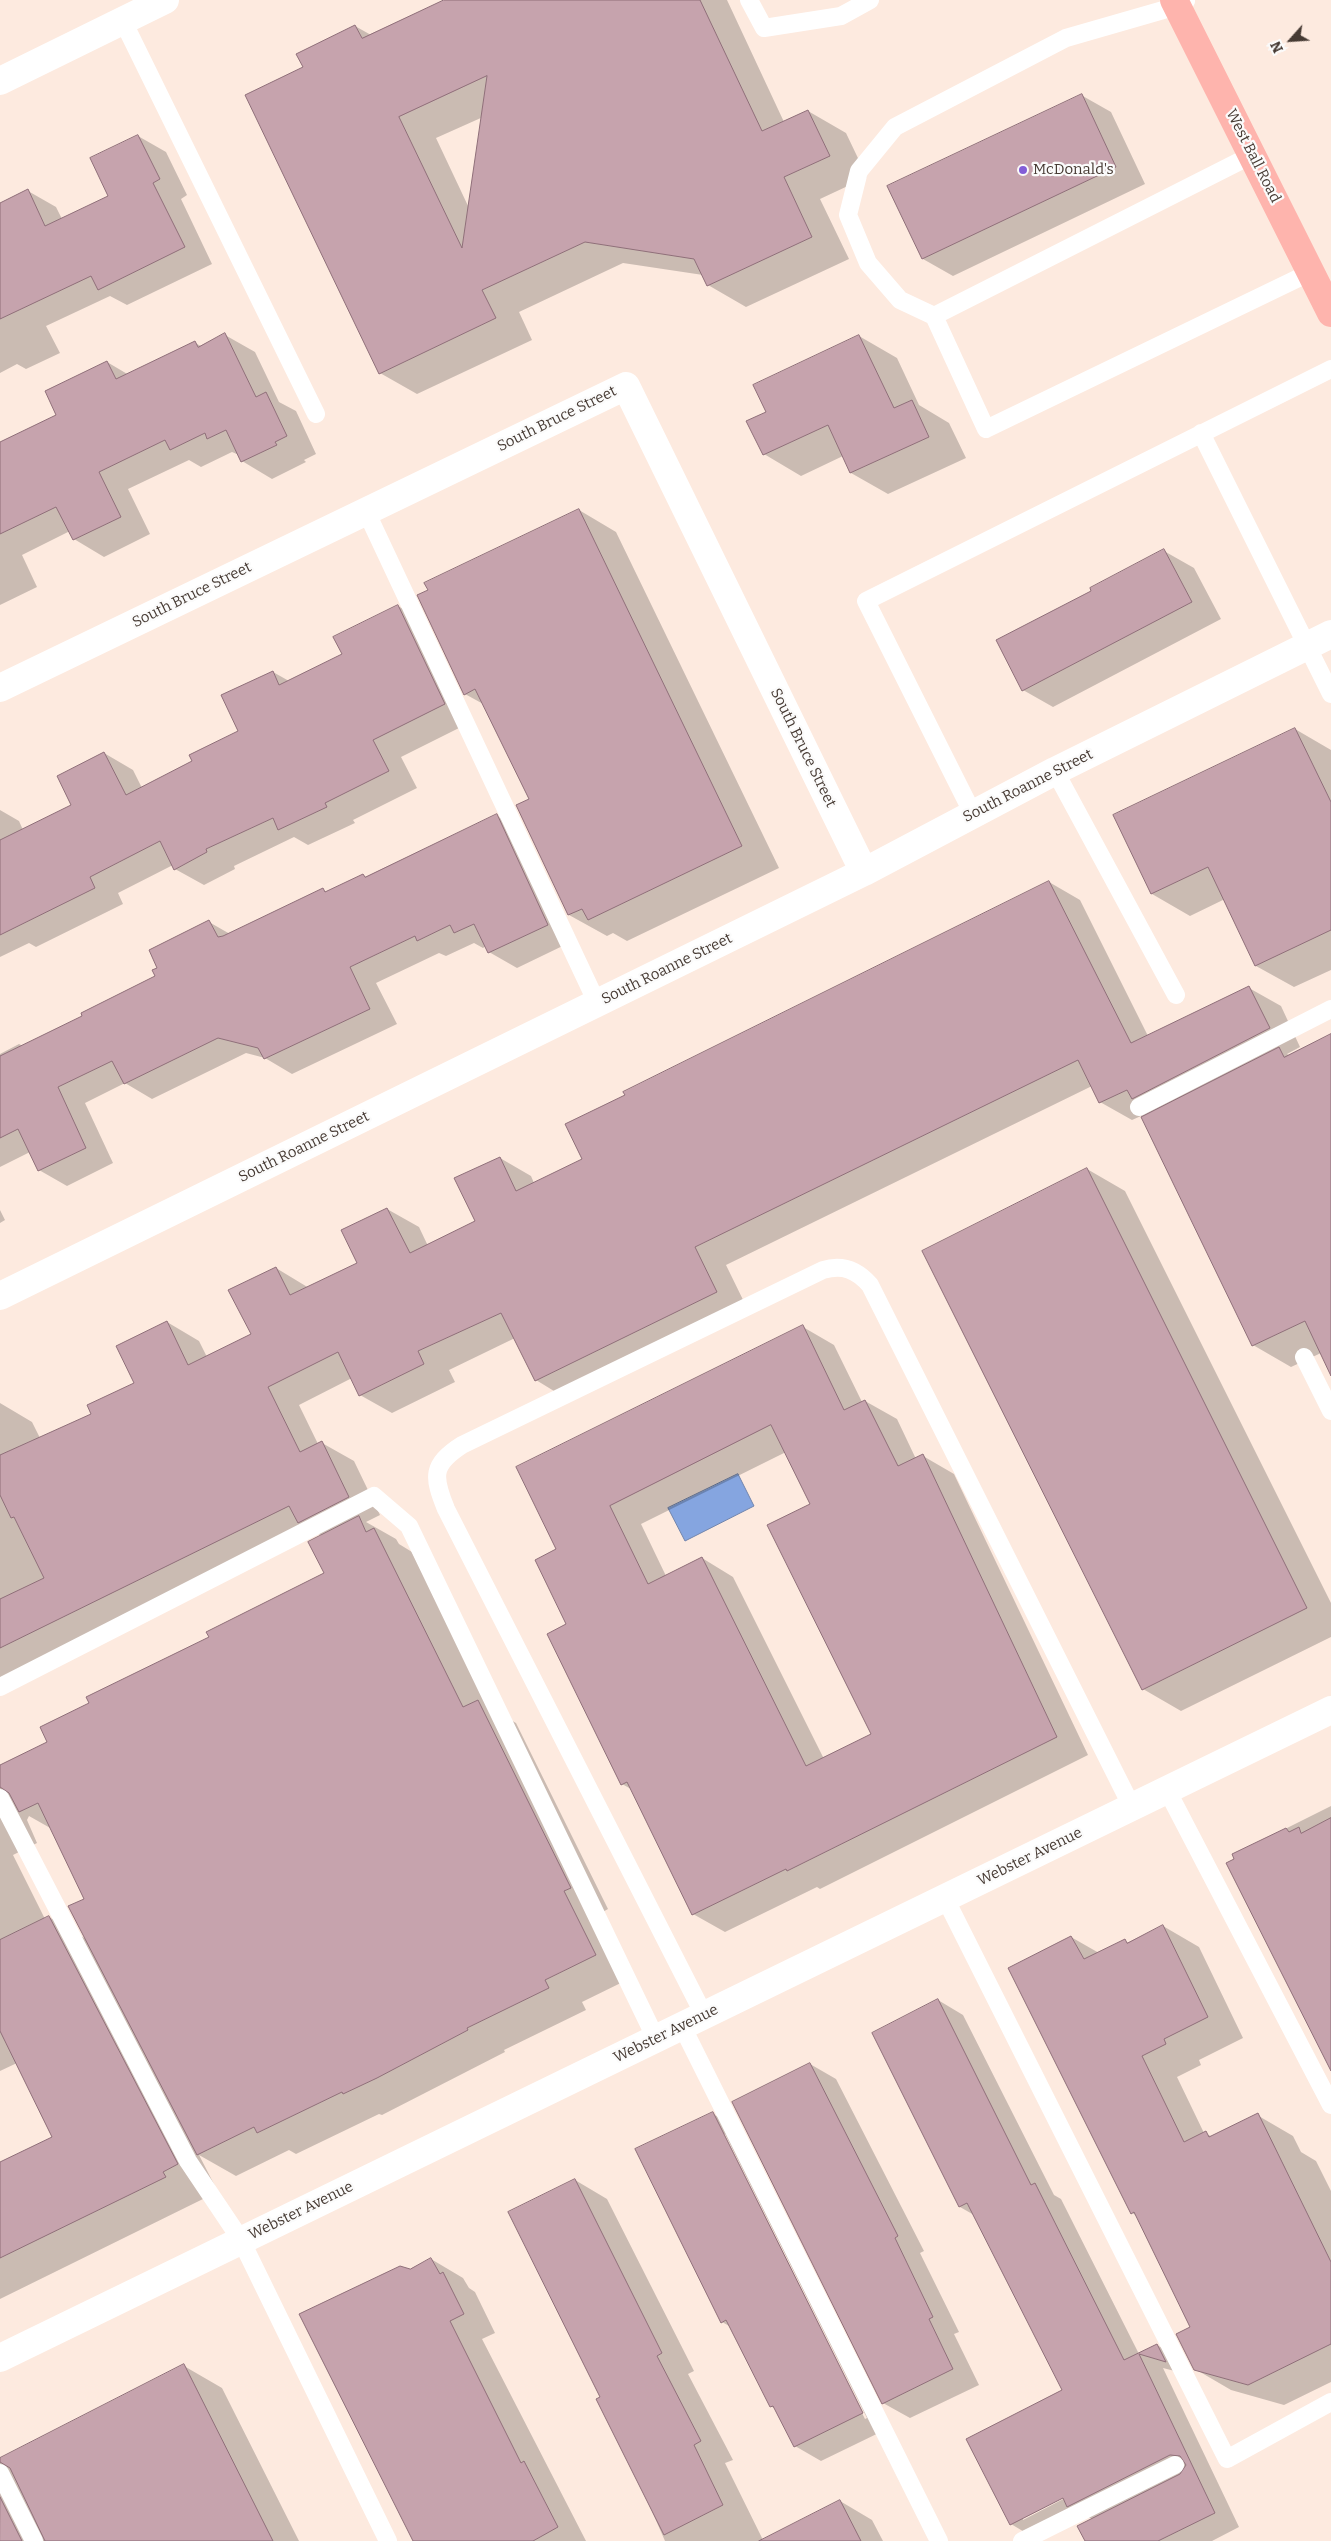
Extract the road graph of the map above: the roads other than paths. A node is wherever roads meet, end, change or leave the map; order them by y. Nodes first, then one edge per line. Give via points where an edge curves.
1 (749, 0) edge
2 (870, 0) edge
3 (1180, 2) edge
4 (143, 8) edge
5 (0, 81) edge
6 (1252, 155) junction
7 (1311, 272) junction
8 (1331, 313) edge
9 (934, 316) junction
10 (1331, 369) edge
11 (316, 414) dead end
12 (1201, 433) junction
13 (366, 511) junction
14 (1331, 634) edge
15 (1306, 647) junction
16 (0, 688) edge
17 (1331, 694) edge
18 (1055, 771) junction
19 (973, 814) junction
20 (864, 872) junction
21 (1176, 996) dead end
22 (597, 1003) junction
23 (1331, 1009) edge
24 (1139, 1107) dead end
25 (0, 1296) edge
26 (1304, 1357) dead end
27 (1331, 1411) edge
28 (0, 1687) edge
29 (1331, 1710) edge
30 (1167, 1790) junction
31 (0, 1798) edge
32 (1132, 1806) junction
33 (945, 1898) junction
34 (693, 2021) junction
35 (656, 2039) junction
36 (1331, 2105) edge
37 (241, 2240) junction
38 (0, 2358) edge
39 (1331, 2402) edge
40 (1175, 2465) dead end
41 (0, 2473) edge
42 (34, 2541) edge
43 (388, 2541) edge
44 (939, 2541) edge
45 (1022, 2541) edge

1 - 2 lane via 764,28 841,16
3 - 6 main road, West Ball Road
3 - 9 lane via 1066,38 895,127 859,172 848,215 868,264 900,300
4 - 5 street
4 - 11 lane
6 - 7 main road, West Ball Road
6 - 9 lane
7 - 8 main road, West Ball Road
7 - 9 lane via 986,429
10 - 12 lane
12 - 15 lane
12 - 19 lane via 866,601
13 - 16 street, South Bruce Street
13 - 20 street, South Bruce Street via 626,386
13 - 22 lane
14 - 15 street, South Roanne Street
15 - 17 lane
15 - 18 street, South Roanne Street
18 - 19 street, South Roanne Street
18 - 21 lane
19 - 20 street, South Roanne Street
20 - 22 street, South Roanne Street
22 - 25 street, South Roanne Street
23 - 24 lane
26 - 27 lane
28 - 35 lane via 374,1496 410,1526
29 - 30 street, Webster Avenue
30 - 32 street, Webster Avenue
30 - 36 lane
31 - 37 lane via 188,2161
32 - 33 street, Webster Avenue
32 - 34 lane via 870,1285 850,1268 823,1270 462,1445 445,1456 437,1472 438,1488 446,1509
33 - 34 street, Webster Avenue
33 - 39 lane via 1227,2459
34 - 35 street, Webster Avenue
34 - 44 lane
35 - 37 street, Webster Avenue
37 - 38 street, Webster Avenue
37 - 43 lane
40 - 45 lane
41 - 42 lane

